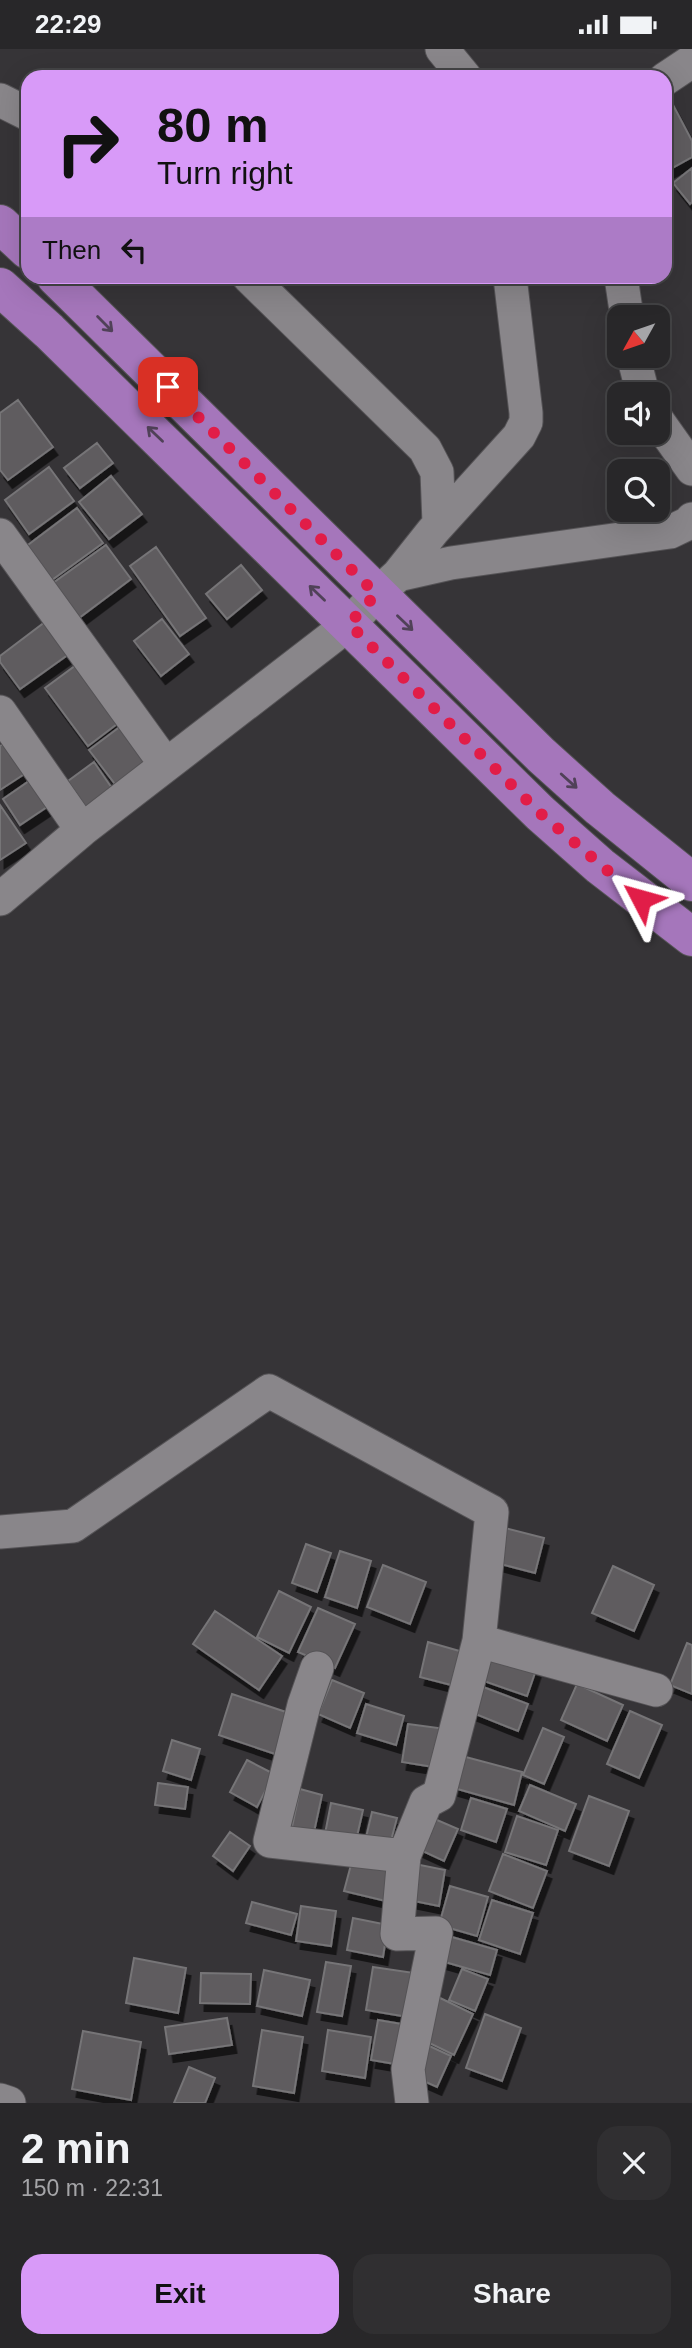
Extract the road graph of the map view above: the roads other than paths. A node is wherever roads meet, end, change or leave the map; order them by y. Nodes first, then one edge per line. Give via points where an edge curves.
1 (442, 49) edge
2 (692, 61) edge
3 (459, 70) edge
4 (672, 74) edge
5 (0, 100) edge
6 (21, 110) edge
7 (0, 224) edge
8 (21, 244) edge
9 (64, 284) edge
10 (256, 284) edge
11 (511, 284) edge
12 (622, 284) edge
13 (0, 287) edge
14 (625, 305) edge
15 (670, 438) edge
16 (692, 469) edge
17 (692, 519) edge
18 (439, 523) junction
19 (0, 535) edge
20 (387, 585) junction
21 (349, 624) junction
22 (0, 712) edge
23 (166, 765) junction
24 (82, 830) junction
25 (690, 879) edge
26 (3, 891) edge
27 (692, 937) edge
28 (0, 1532) edge
29 (479, 1641) junction
30 (317, 1668) dead end
31 (656, 1690) dead end
32 (404, 1856) junction
33 (0, 2100) edge
34 (9, 2103) edge
35 (412, 2103) edge

1 - 3 street
2 - 4 street
5 - 6 street
7 - 8 main road
9 -> 20 main road
10 - 18 street via 425,449 437,472
11 - 18 street via 526,422 519,436
12 - 14 street
21 -> 13 main road
15 - 16 street
17 - 20 street via 670,532 451,563
18 - 20 street
19 - 23 street
20 - 21 street
20 -> 25 main road via 541,755
21 - 23 street
21 - 27 main road via 540,813
22 - 24 street
23 - 24 street
24 - 26 street
28 - 29 street via 73,1527 269,1391 492,1512
29 - 31 street
29 - 32 street via 439,1795 426,1802
30 - 32 street via 270,1841
32 - 35 street via 397,1934 436,1933 408,2069
33 - 34 street

